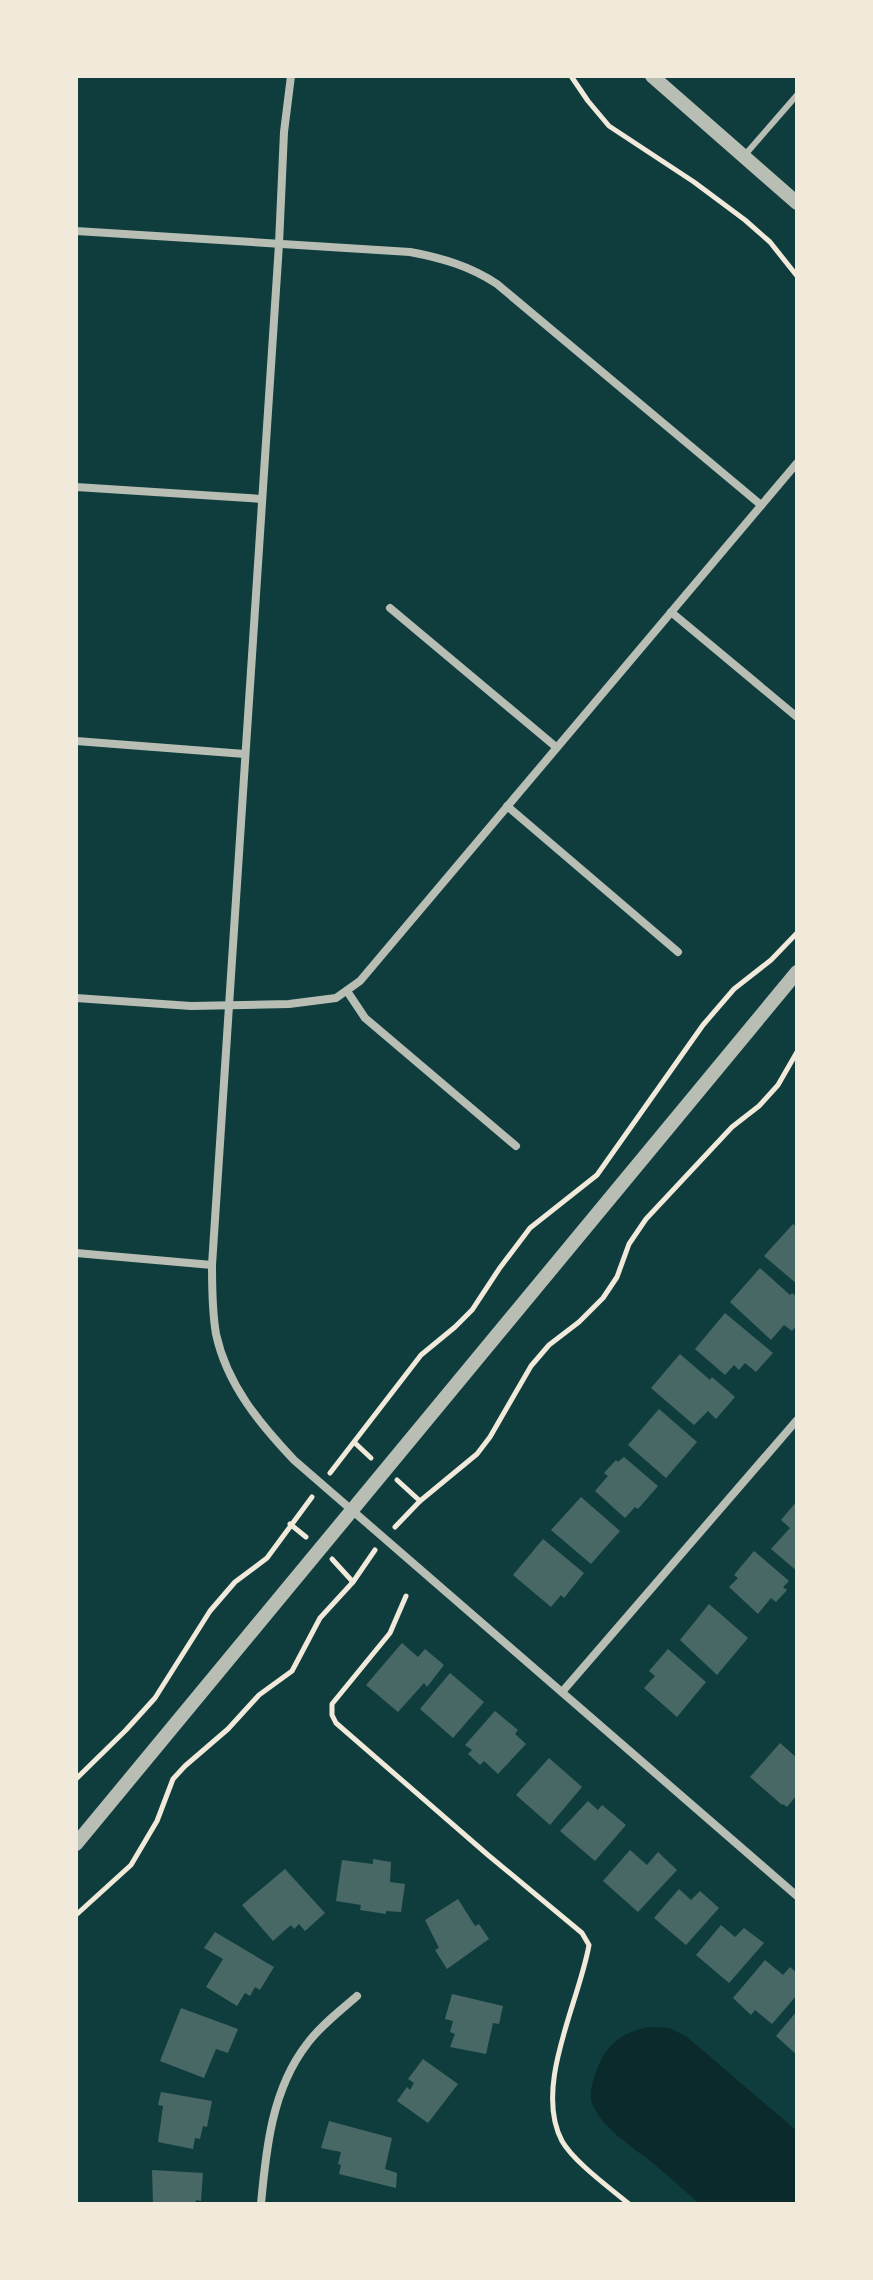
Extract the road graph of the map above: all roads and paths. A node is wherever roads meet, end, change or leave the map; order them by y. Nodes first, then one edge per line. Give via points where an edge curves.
1 (291, 76) edge
2 (571, 76) edge
3 (652, 76) edge
4 (797, 95) edge
5 (744, 156) junction
6 (797, 203) edge
7 (76, 231) edge
8 (279, 244) junction
9 (797, 276) edge
10 (797, 463) edge
11 (76, 487) edge
12 (262, 499) junction
13 (761, 505) junction
14 (390, 608) dead end
15 (671, 612) junction
16 (797, 717) edge
17 (76, 741) edge
18 (556, 747) junction
19 (245, 754) junction
20 (507, 806) junction
21 (797, 933) edge
22 (678, 952) dead end
23 (797, 972) edge
24 (347, 991) junction
25 (76, 998) edge
26 (230, 1005) junction
27 (797, 1052) edge
28 (516, 1146) dead end
29 (76, 1253) edge
30 (212, 1265) junction
31 (797, 1420) edge
32 (322, 1484) junction
33 (353, 1510) junction
34 (385, 1538) junction
35 (406, 1596) dead end
36 (562, 1692) junction
37 (76, 1779) edge
38 (76, 1844) edge
39 (796, 1893) edge
40 (76, 1915) edge
41 (357, 1996) dead end
42 (261, 2204) edge
43 (629, 2204) edge

1 - 8 street
2 - 9 path via 609,126 745,220
3 - 5 street
4 - 5 lane
5 - 6 street
7 - 8 street
8 - 12 street
8 - 13 street via 410,252 482,274
10 - 13 street
11 - 12 street
12 - 19 street
13 - 15 street
14 - 18 street
15 - 16 street
15 - 18 street
17 - 19 street
18 - 20 street
19 - 26 street
20 - 22 street
20 - 24 street
21 - 32 path via 734,989 597,1175 530,1228 472,1310 421,1355
23 - 33 street
24 - 26 street via 326,1000
24 - 28 street via 365,1018
25 - 26 street
26 - 30 street
27 - 34 path via 778,1085 646,1219 603,1298 531,1366 477,1454
29 - 30 street
30 - 32 street via 216,1334 226,1366 268,1433
31 - 36 street
32 - 33 street
32 - 37 path via 267,1558 235,1582 210,1611 155,1698
33 - 34 street
33 - 38 street
34 - 36 street
34 - 40 path via 320,1618 292,1671 259,1695 173,1779 157,1821 131,1865
35 - 43 path via 390,1633 332,1704 332,1715 582,1933 589,1945 586,1965 553,2077 553,2115 574,2156
36 - 39 street
41 - 42 street via 325,2024 291,2069 265,2151

